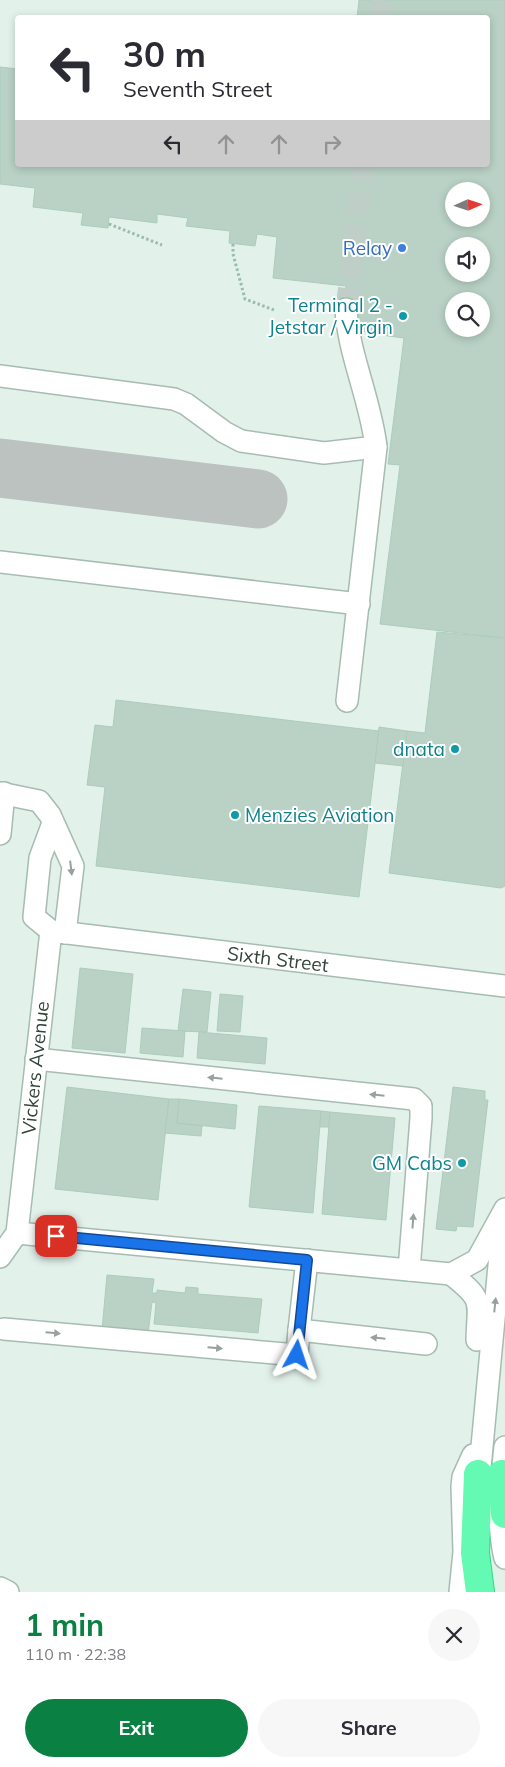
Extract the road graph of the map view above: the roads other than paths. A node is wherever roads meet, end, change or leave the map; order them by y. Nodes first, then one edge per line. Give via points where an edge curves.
1 (346, 309) tunnel mouth
2 (0, 376) edge
3 (376, 447) junction
4 (0, 562) edge
5 (359, 604) junction
6 (347, 700) dead end
7 (2, 793) edge
8 (54, 823) junction
9 (0, 834) edge
10 (58, 932) junction
11 (505, 986) edge
12 (36, 1059) junction
13 (505, 1204) edge
14 (505, 1208) edge
15 (17, 1233) junction
16 (0, 1257) edge
17 (307, 1260) junction
18 (409, 1270) junction
19 (451, 1274) junction
20 (4, 1329) dead end
21 (299, 1330) junction
22 (426, 1344) dead end
23 (482, 1429) junction
24 (505, 1447) edge
25 (490, 1474) junction
26 (505, 1514) edge
27 (505, 1558) edge
28 (0, 1588) edge
29 (8, 1592) edge
30 (460, 1592) edge
31 (480, 1592) edge
32 (494, 1592) edge

1 - 3 street
2 - 3 street via 174,399 232,438 273,447 324,453
3 - 5 street
4 - 5 street
5 - 6 street
7 - 8 street, Vickers Avenue via 39,801
7 - 9 street
8 -> 10 street, Vickers Avenue via 73,866
8 - 10 street via 40,858 34,917
10 - 11 street, Sixth Street
10 - 12 street, Vickers Avenue
12 - 15 street, Vickers Avenue
18 -> 12 street via 421,1118 421,1106 414,1099
13 - 14 street
14 - 19 street via 477,1260
23 -> 14 street
15 - 16 street, Vickers Avenue
15 - 17 street
17 - 18 street
17 - 21 street
18 - 19 street
19 - 23 street via 473,1291 479,1305
20 -> 21 street via 297,1355
22 -> 21 street
23 - 25 street
23 - 30 street via 463,1477 464,1552
24 - 25 street
25 - 26 highway
25 - 27 street
25 - 31 highway via 475,1553
25 - 32 street via 478,1520
28 - 29 street

